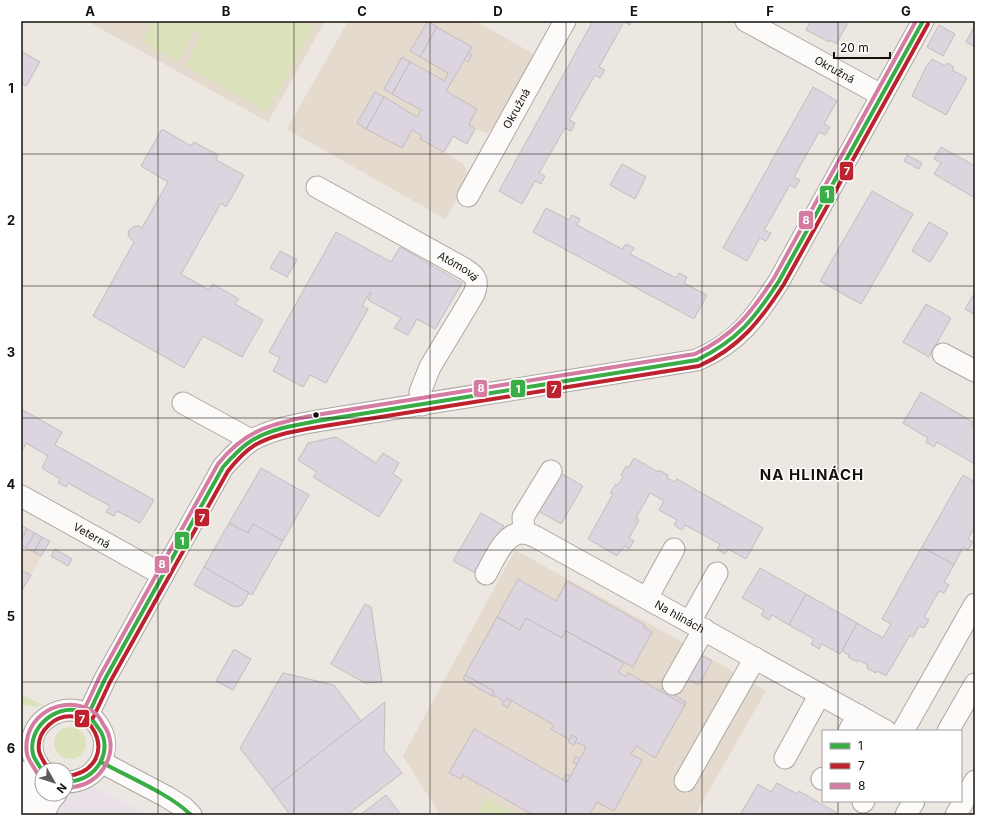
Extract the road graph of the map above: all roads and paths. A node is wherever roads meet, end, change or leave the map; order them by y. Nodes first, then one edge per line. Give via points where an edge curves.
1 (565, 21) edge
2 (746, 21) edge
3 (923, 21) edge
4 (881, 95) junction
5 (318, 187) dead end
6 (468, 196) dead end
7 (943, 354) dead end
8 (975, 371) edge
9 (183, 403) dead end
10 (422, 405) junction
11 (251, 440) junction
12 (551, 471) dead end
13 (21, 496) edge
14 (524, 533) junction
15 (674, 549) dead end
16 (717, 573) dead end
17 (486, 574) dead end
18 (163, 575) junction
19 (647, 598) junction
20 (975, 604) edge
21 (697, 626) junction
22 (755, 658) junction
23 (673, 684) dead end
24 (975, 684) edge
25 (820, 694) junction
26 (88, 715) junction
27 (853, 723) edge
28 (28, 727) edge
29 (882, 730) edge
30 (904, 730) edge
31 (949, 730) edge
32 (785, 758) dead end
33 (34, 762) edge
34 (101, 762) junction
35 (34, 770) edge
36 (962, 773) edge
37 (975, 780) edge
38 (74, 781) edge
39 (685, 781) dead end
40 (37, 802) edge
41 (50, 802) edge
42 (913, 802) edge
43 (21, 814) edge
44 (33, 815) edge
45 (43, 815) edge
46 (191, 815) edge
47 (906, 815) edge
48 (956, 815) edge

1 - 6 street, Okružná
2 - 4 street, Okružná
3 - 4 street
4 - 10 street via 779,281 761,309 729,343 697,360
5 - 10 street, Atómová via 465,269 476,280 474,294 430,367 420,392
7 - 8 street
9 - 11 street
10 - 11 street via 295,425 271,431
11 - 18 street via 223,467
12 - 14 street via 523,517
13 - 18 street, Veterná
14 - 17 street via 514,534 506,540
14 - 19 street, Na hlinách via 536,537
15 - 19 street
16 - 21 street
18 - 26 street via 105,679
19 - 21 street, Na hlinách
20 - 30 street
21 - 22 street, Na hlinách
21 - 23 street
22 - 25 street, Na hlinách
22 - 39 street
24 - 31 street
25 - 27 street, Na hlinách
25 - 32 street
26 - 28 street via 75,710 62,710
26 - 34 street via 99,726 103,736
27 - 29 street, Na hlinách
28 - 33 street via 33,739
34 - 38 street via 89,775
34 - 46 street via 167,797
35 - 43 street via 25,791
36 - 37 street
37 - 48 street
40 - 44 street
41 - 45 street
42 - 47 street

